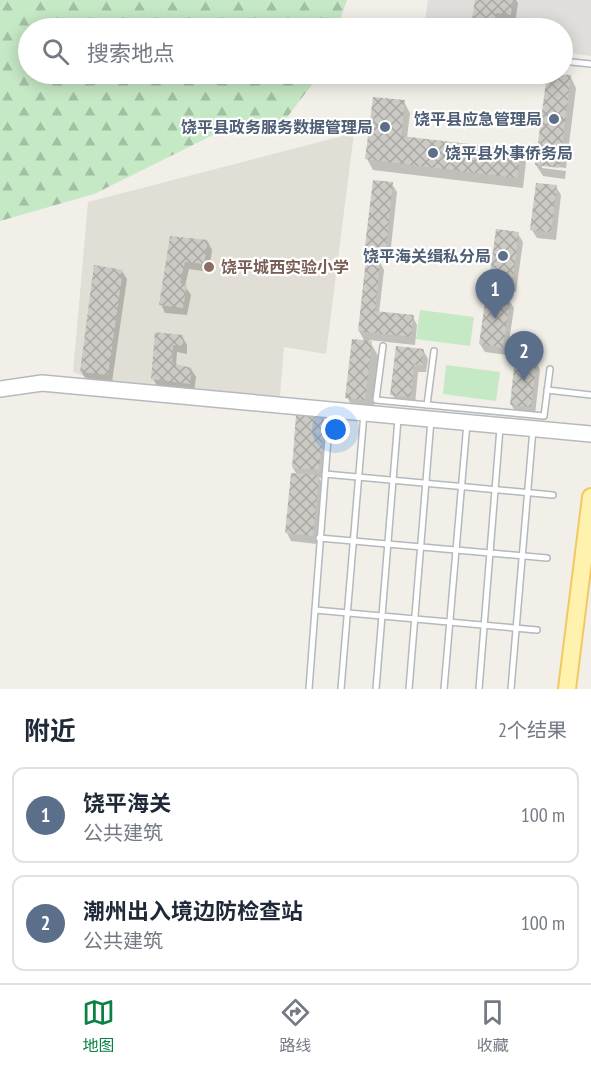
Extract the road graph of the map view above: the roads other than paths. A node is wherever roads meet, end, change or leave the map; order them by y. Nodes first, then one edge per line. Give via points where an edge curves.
1 (573, 62) edge
2 (591, 64) edge
3 (383, 346) dead end
4 (434, 351) dead end
5 (550, 369) dead end
6 (0, 389) edge
7 (547, 390) junction
8 (591, 395) edge
9 (331, 408) junction
10 (429, 411) junction
11 (364, 412) junction
12 (398, 415) junction
13 (467, 421) junction
14 (500, 424) junction
15 (533, 428) junction
16 (591, 434) edge
17 (325, 474) junction
18 (358, 477) junction
19 (393, 480) junction
20 (426, 483) junction
21 (461, 486) junction
22 (495, 489) junction
23 (527, 492) junction
24 (553, 495) dead end
25 (591, 497) edge
26 (320, 538) junction
27 (353, 541) junction
28 (388, 544) junction
29 (421, 547) junction
30 (456, 550) junction
31 (490, 553) junction
32 (522, 556) junction
33 (547, 558) dead end
34 (315, 610) junction
35 (347, 613) junction
36 (382, 616) junction
37 (415, 619) junction
38 (450, 622) junction
39 (484, 625) junction
40 (516, 628) junction
41 (537, 630) dead end
42 (309, 689) edge
43 (342, 689) edge
44 (376, 689) edge
45 (410, 689) edge
46 (444, 689) edge
47 (478, 689) edge
48 (511, 689) edge
49 (567, 689) edge

1 - 2 lane
3 - 10 lane via 376,400
4 - 10 lane
5 - 7 lane
6 - 9 main road via 42,383
7 - 8 lane
7 - 10 lane via 544,416
9 - 11 main road
9 - 17 lane
10 - 12 main road
10 - 13 main road
10 - 20 lane
11 - 12 main road
11 - 18 lane
12 - 19 lane
13 - 14 main road
13 - 21 lane
14 - 15 main road
14 - 22 lane
15 - 16 main road
15 - 23 lane
17 - 18 lane
17 - 26 lane
18 - 19 lane
18 - 27 lane
19 - 20 lane
19 - 28 lane
20 - 21 lane
20 - 29 lane
21 - 22 lane
21 - 30 lane
22 - 23 lane
22 - 31 lane
23 - 24 lane
23 - 32 lane
25 - 49 main road
26 - 27 lane
26 - 34 lane
27 - 28 lane
27 - 35 lane
28 - 29 lane
28 - 36 lane
29 - 30 lane
29 - 37 lane
30 - 31 lane
30 - 38 lane
31 - 32 lane
31 - 39 lane
32 - 33 lane
32 - 40 lane
34 - 35 lane
34 - 42 lane
35 - 36 lane
35 - 43 lane
36 - 37 lane
36 - 44 lane
37 - 38 lane
37 - 45 lane
38 - 39 lane
38 - 46 lane
39 - 40 lane
39 - 47 lane
40 - 41 lane
40 - 48 lane

